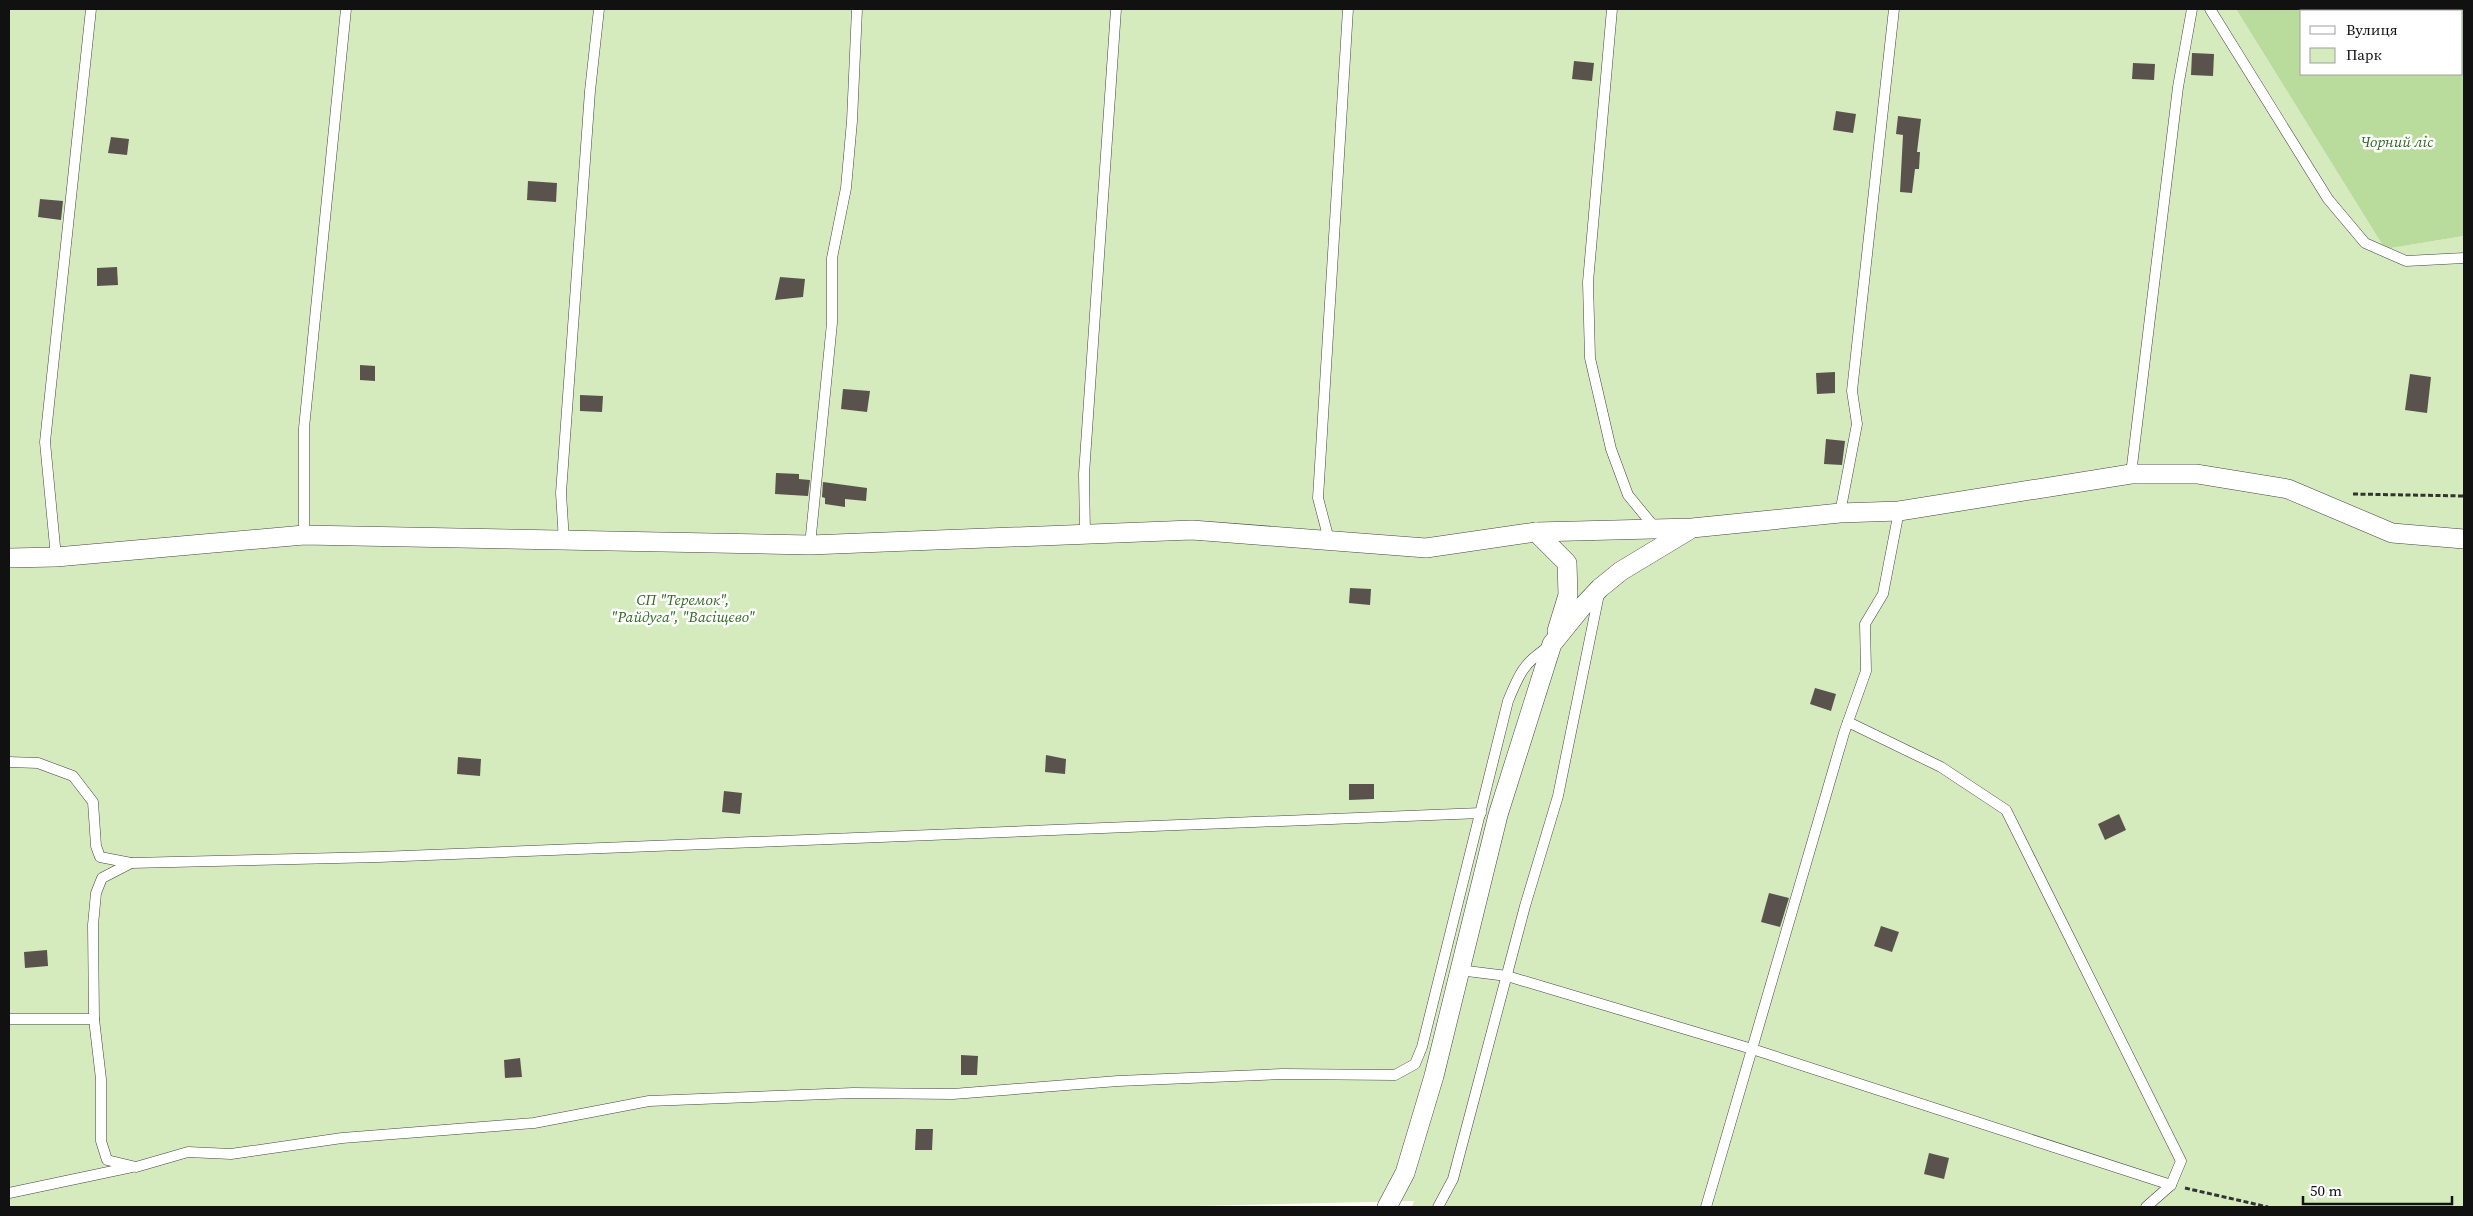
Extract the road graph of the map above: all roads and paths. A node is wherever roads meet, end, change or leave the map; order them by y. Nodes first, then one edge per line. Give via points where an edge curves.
1 (91, 9) edge
2 (346, 9) edge
3 (599, 9) edge
4 (857, 9) edge
5 (1116, 9) edge
6 (1348, 9) edge
7 (1612, 9) edge
8 (1894, 9) edge
9 (2192, 9) edge
10 (2210, 9) edge
11 (2464, 258) edge
12 (2131, 474) junction
13 (2350, 494) dead end
14 (2464, 496) edge
15 (1899, 511) junction
16 (1840, 513) junction
17 (1692, 528) junction
18 (1657, 530) junction
19 (1536, 532) junction
20 (1085, 534) junction
21 (304, 535) junction
22 (2464, 539) edge
23 (1330, 540) junction
24 (564, 541) junction
25 (810, 545) junction
26 (56, 557) junction
27 (9, 558) edge
28 (1600, 588) junction
29 (1552, 644) junction
30 (1848, 722) junction
31 (9, 762) edge
32 (1481, 813) junction
33 (131, 863) junction
34 (1459, 970) junction
35 (1507, 976) junction
36 (9, 1019) edge
37 (94, 1019) junction
38 (1752, 1049) junction
39 (136, 1167) junction
40 (2171, 1185) junction
41 (9, 1193) edge
42 (1387, 1207) edge
43 (1438, 1207) edge
44 (1706, 1207) edge
45 (2146, 1207) edge
46 (2268, 1207) edge

1 - 26 lane via 45,442
2 - 21 lane via 304,428
3 - 24 lane via 590,91 562,483
4 - 25 lane via 852,121 846,188 832,258 832,323
5 - 20 lane via 1084,474
6 - 23 lane via 1318,498
7 - 18 lane via 1588,282 1590,358 1611,448 1628,495
8 - 16 lane via 1852,391 1857,424
9 - 12 lane via 2178,87
10 - 11 lane via 2328,199 2365,242 2406,260
12 - 15 street
12 - 22 street via 2198,474 2288,489 2392,533
13 - 14 path
15 - 16 street
15 - 30 lane via 1883,594 1865,624 1866,671
16 - 17 street
17 - 18 street
17 - 28 street via 1621,570
18 - 19 street
19 - 23 street via 1426,548
19 - 29 street via 1567,563 1568,595
20 - 23 street via 1192,530
20 - 25 street
21 - 24 street
21 - 26 street
24 - 25 street
26 - 27 street
28 - 29 street
28 - 35 lane via 1558,796
29 - 32 lane via 1533,657 1521,671 1508,701
29 - 34 street via 1498,815
30 - 38 lane
30 - 40 lane via 1941,766 2006,810 2181,1161
31 - 33 lane via 38,763 73,776 92,802 100,857
32 - 33 lane via 379,857
32 - 39 lane via 1422,1047 1414,1064 1395,1075 1282,1074 1118,1081 953,1094 853,1093 649,1101 534,1123 342,1138 232,1154 188,1152
33 - 37 lane via 102,878 96,893 93,924
34 - 35 lane
34 - 42 street via 1434,1076 1407,1164
35 - 38 lane
35 - 43 lane via 1453,1179
36 - 37 lane
37 - 39 lane via 101,1079 101,1141 107,1160
38 - 40 lane
38 - 44 lane
39 - 41 lane
40 - 45 lane
40 - 46 path

